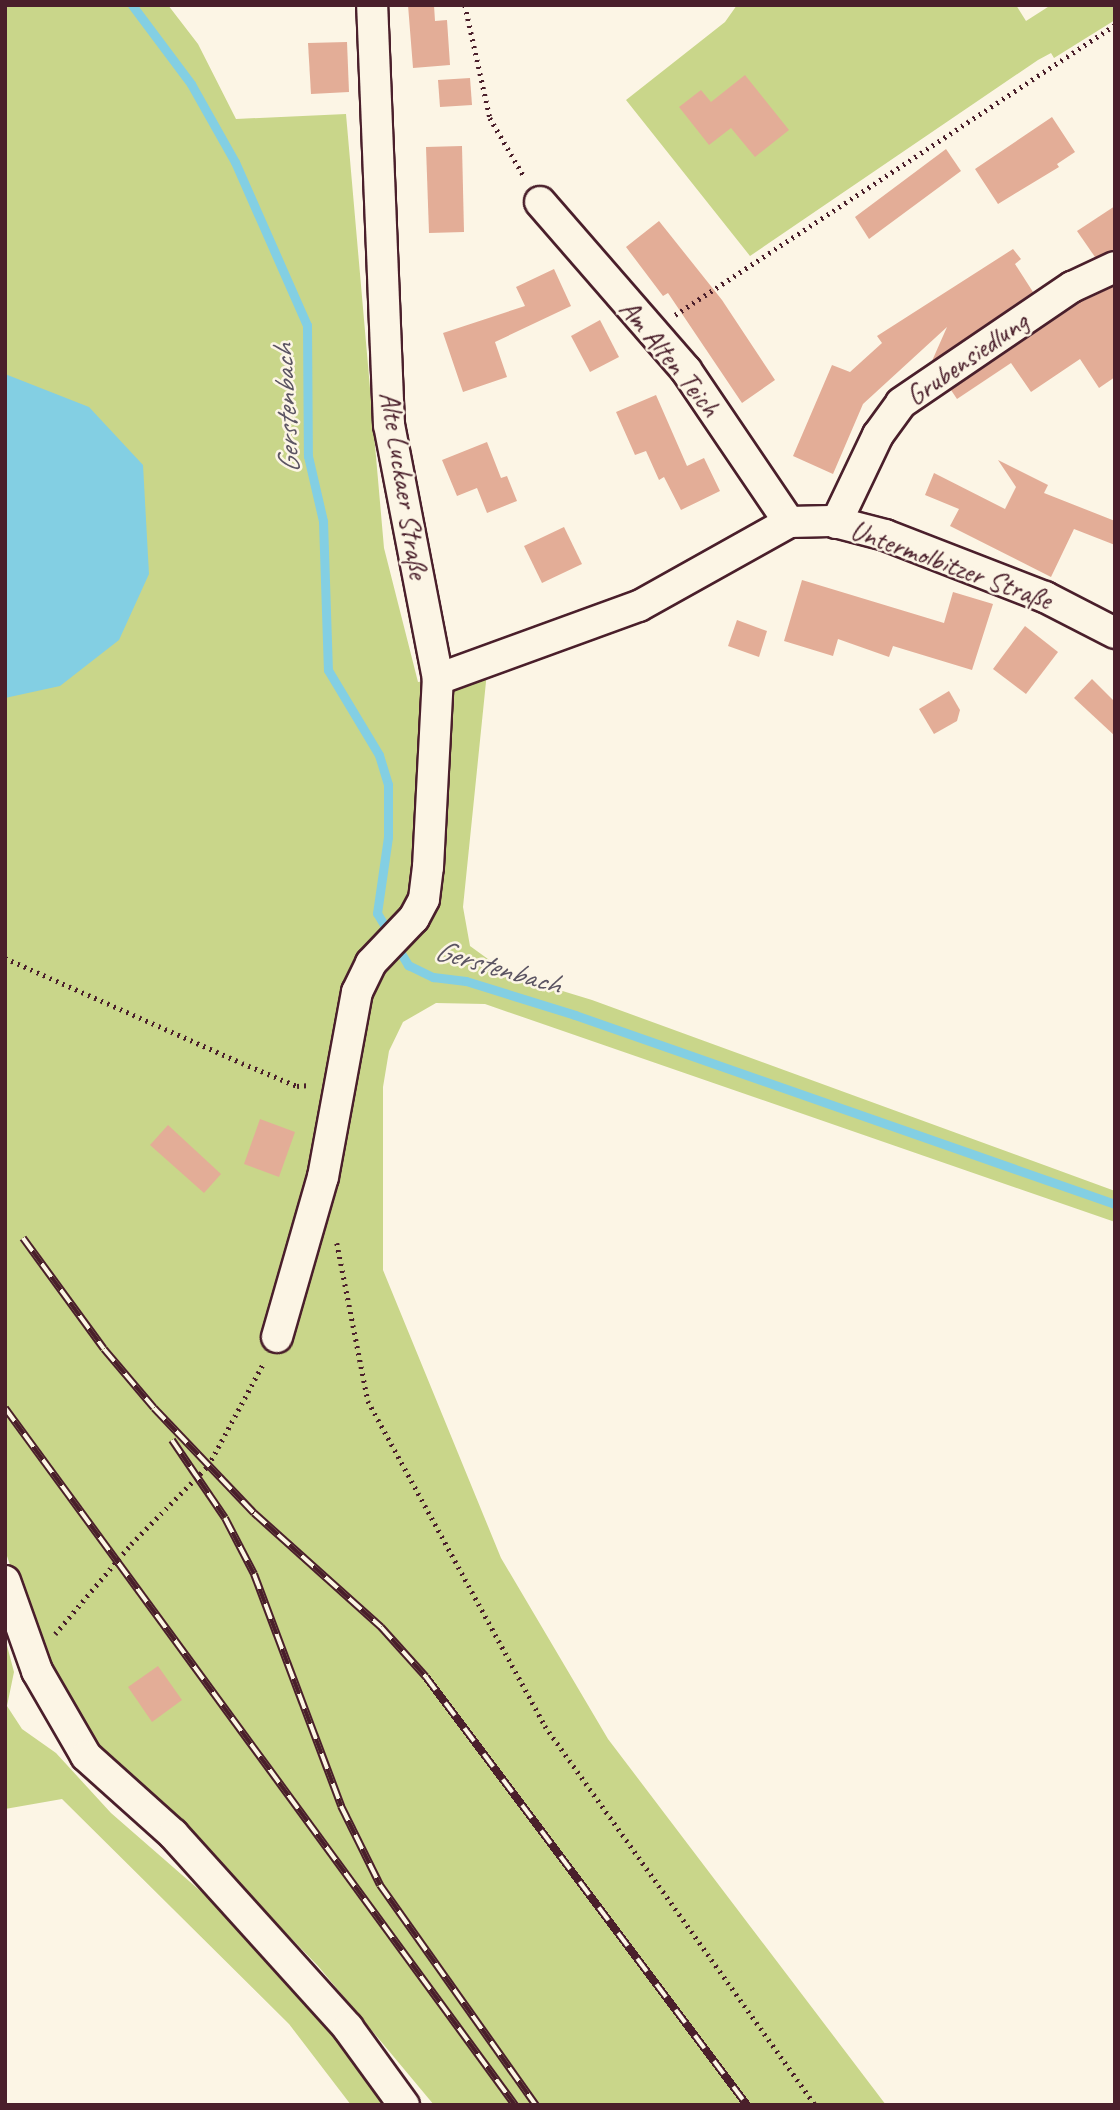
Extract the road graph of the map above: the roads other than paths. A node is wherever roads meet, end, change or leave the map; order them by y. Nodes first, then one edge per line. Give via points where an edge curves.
1 (372, 5) edge
2 (540, 202) road end
3 (1115, 267) edge
4 (789, 522) junction
5 (836, 523) junction
6 (1115, 633) edge
7 (438, 679) junction
8 (277, 1337) road end
9 (5, 1581) edge
10 (404, 2105) edge

1 - 7 street, Alte Luckaer Straße via 389,425
2 - 4 street, Am Alten Teich via 686,370
3 - 5 street, Grubensiedlung via 1072,286 901,403 878,435
4 - 5 street, Untermolbitzer Straße
4 - 7 street via 639,606
5 - 6 street, Untermolbitzer Straße via 886,536 1045,597
7 - 8 street, Alte Luckaer Straße via 424,899 414,918 371,962 357,992 323,1177
9 - 10 street via 33,1660 86,1756 183,1844 348,2028

